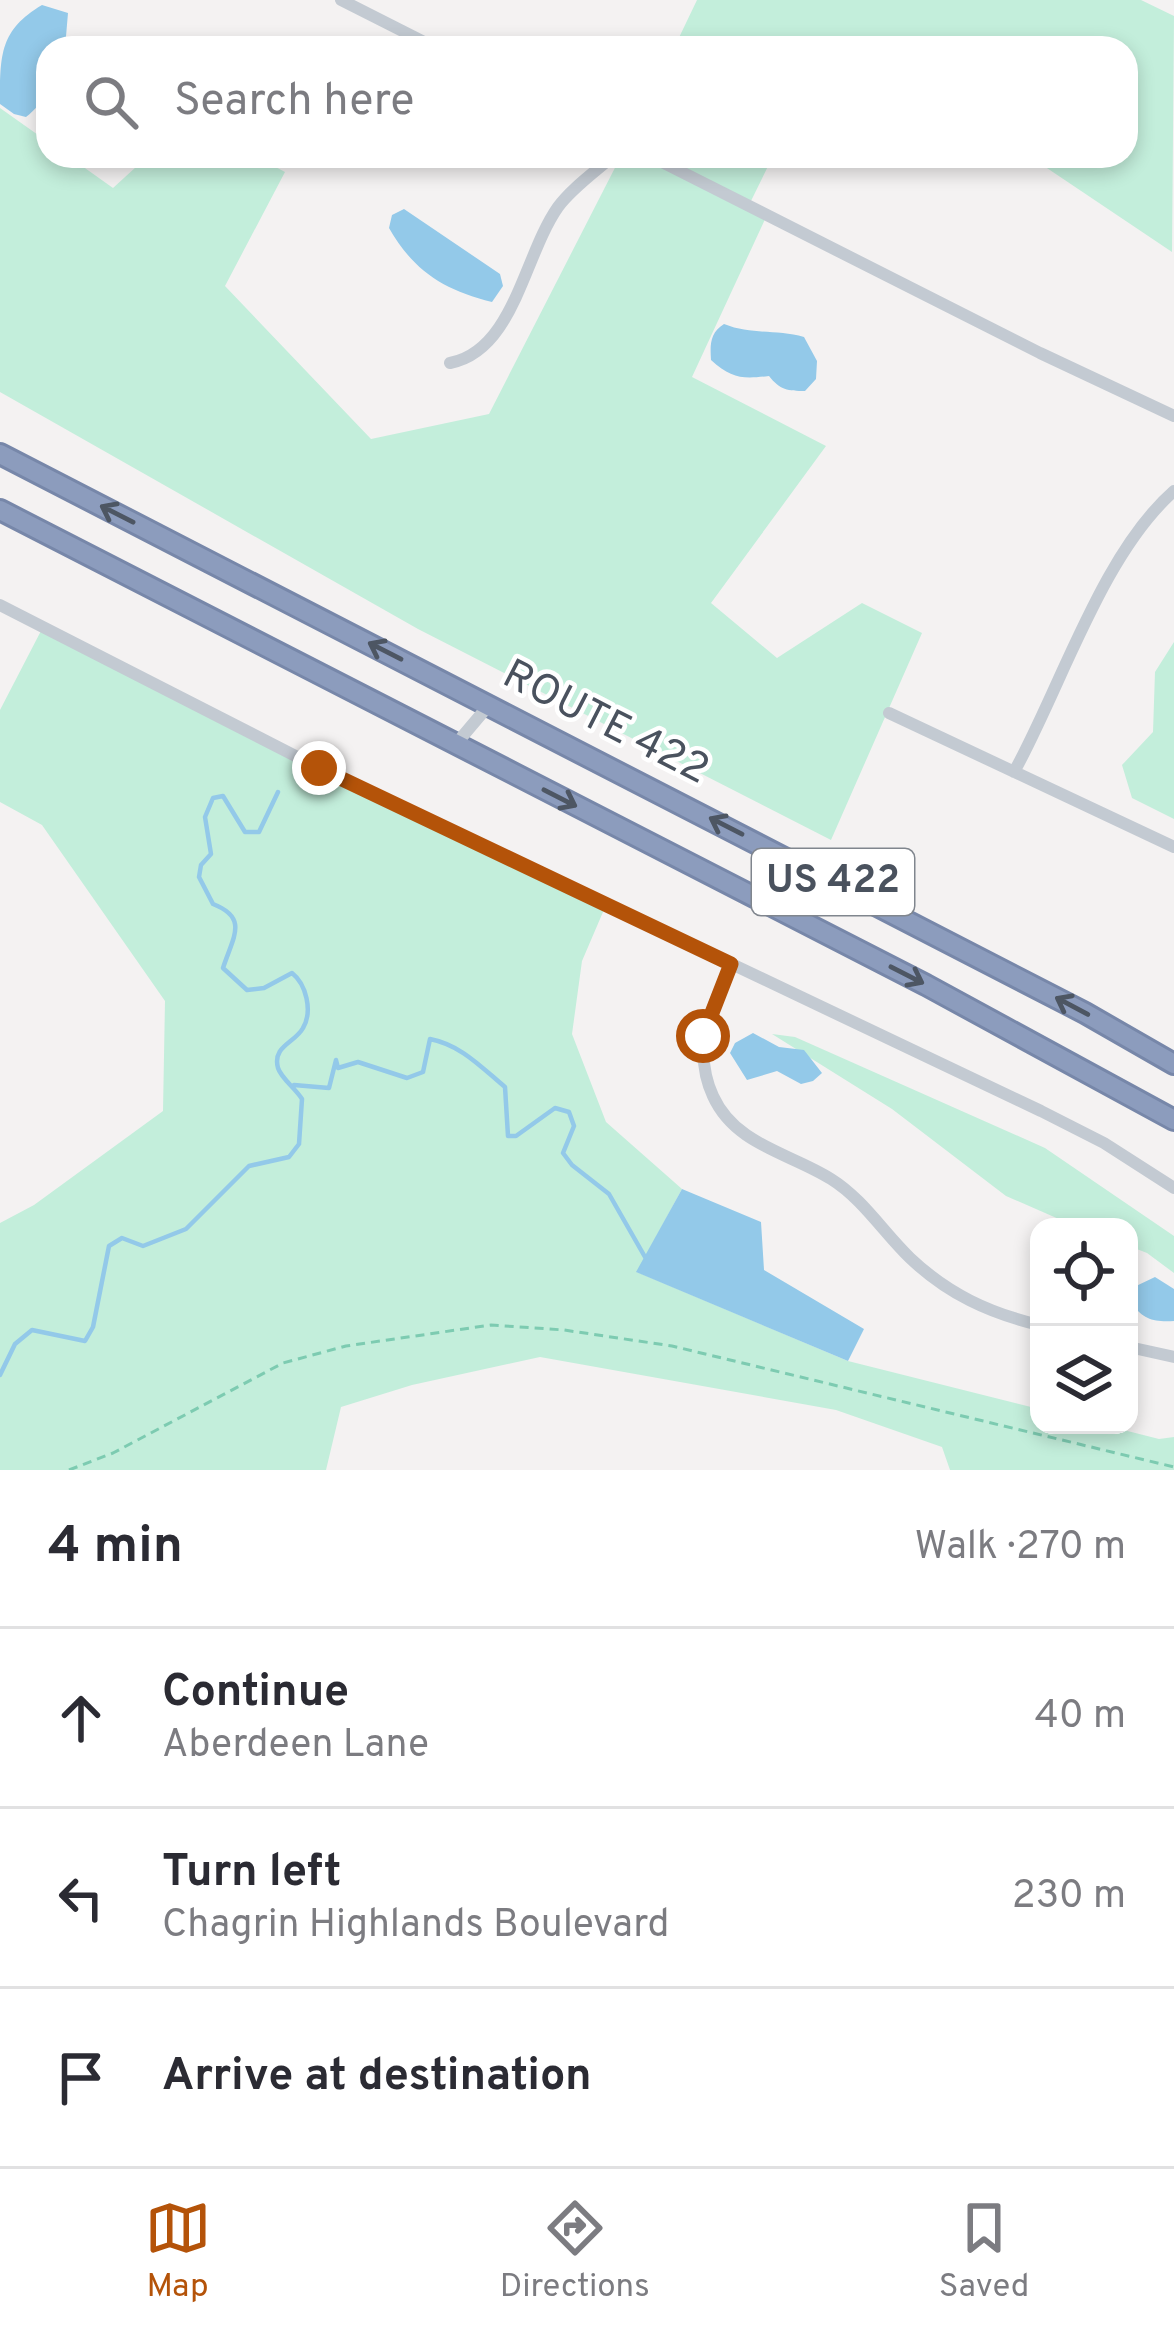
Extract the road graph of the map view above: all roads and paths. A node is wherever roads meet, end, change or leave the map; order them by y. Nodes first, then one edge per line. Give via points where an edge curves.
1 (341, 0) edge
2 (412, 36) edge
3 (600, 168) edge
4 (674, 168) edge
5 (450, 363) dead end
6 (1174, 416) edge
7 (0, 454) edge
8 (1174, 490) edge
9 (0, 510) edge
10 (0, 604) edge
11 (489, 705) junction
12 (889, 712) dead end
13 (456, 745) junction
14 (1014, 772) junction
15 (1174, 847) edge
16 (731, 964) junction
17 (1174, 1064) edge
18 (1174, 1120) edge
19 (1174, 1189) edge
20 (1030, 1323) edge
21 (1138, 1349) edge
22 (1174, 1357) edge
23 (1174, 1467) edge
24 (69, 1470) edge

1 - 2 street
3 - 5 street via 556,210 485,346
4 - 6 street
11 -> 7 highway, ROUTE 422 / US 422
8 - 14 street via 1125,547
9 - 13 highway, ROUTE 422 / US 422
10 - 16 street
11 - 13 street
17 -> 11 highway, ROUTE 422 / US 422
12 - 14 street
13 -> 18 highway, ROUTE 422 / US 422
14 - 15 street
16 - 19 street via 1104,1143
16 - 20 street via 703,1036 703,1063 732,1124 832,1179 944,1286
21 - 22 street
23 - 24 path via 672,1346 491,1325 283,1363

